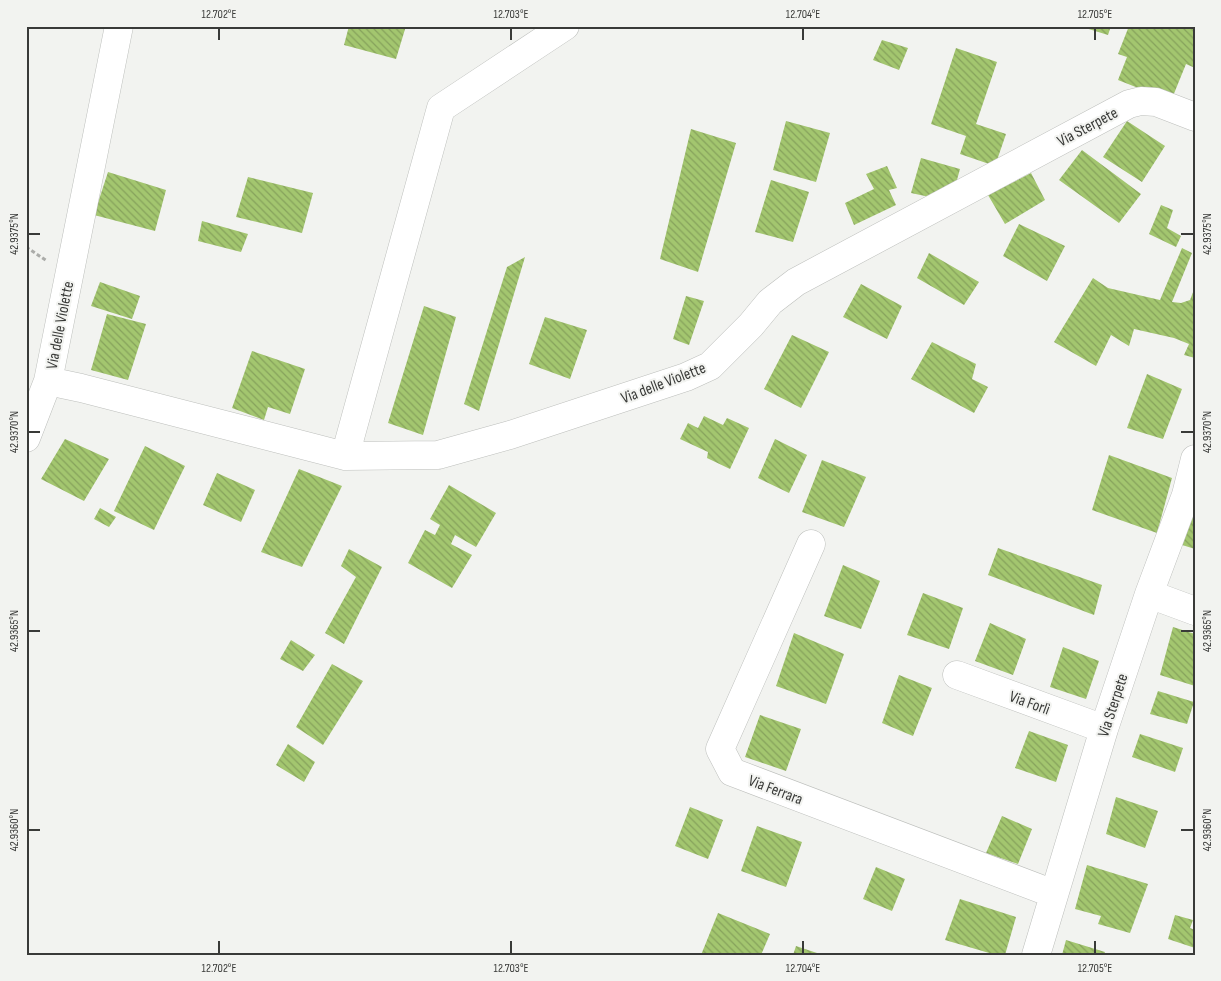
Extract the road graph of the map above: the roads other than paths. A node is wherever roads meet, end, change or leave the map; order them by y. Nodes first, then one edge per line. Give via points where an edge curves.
1 (119, 26) edge
2 (565, 26) edge
3 (1193, 113) edge
4 (989, 179) joint
5 (48, 381) junction
6 (26, 438) edge
7 (345, 456) junction
8 (1195, 459) edge
9 (811, 544) dead end
10 (1149, 594) junction
11 (1195, 611) edge
12 (957, 676) dead end
13 (1104, 729) junction
14 (1054, 894) junction
15 (1036, 955) edge

1 - 5 street, Via delle Violette
2 - 7 street via 441,108
3 - 4 street, Via Sterpete via 1141,100
4 - 7 street, Via delle Violette via 796,282 770,302 710,366 686,377 510,436 438,454
5 - 6 street
5 - 7 street, Via delle Violette
8 - 10 street, Via Sterpete via 1186,495
9 - 14 street, Via Ferrara via 720,749 732,772
10 - 11 street
10 - 13 street, Via Sterpete
12 - 13 street, Via Forlì
13 - 14 street, Via Sterpete
14 - 15 street, Via Sterpete

